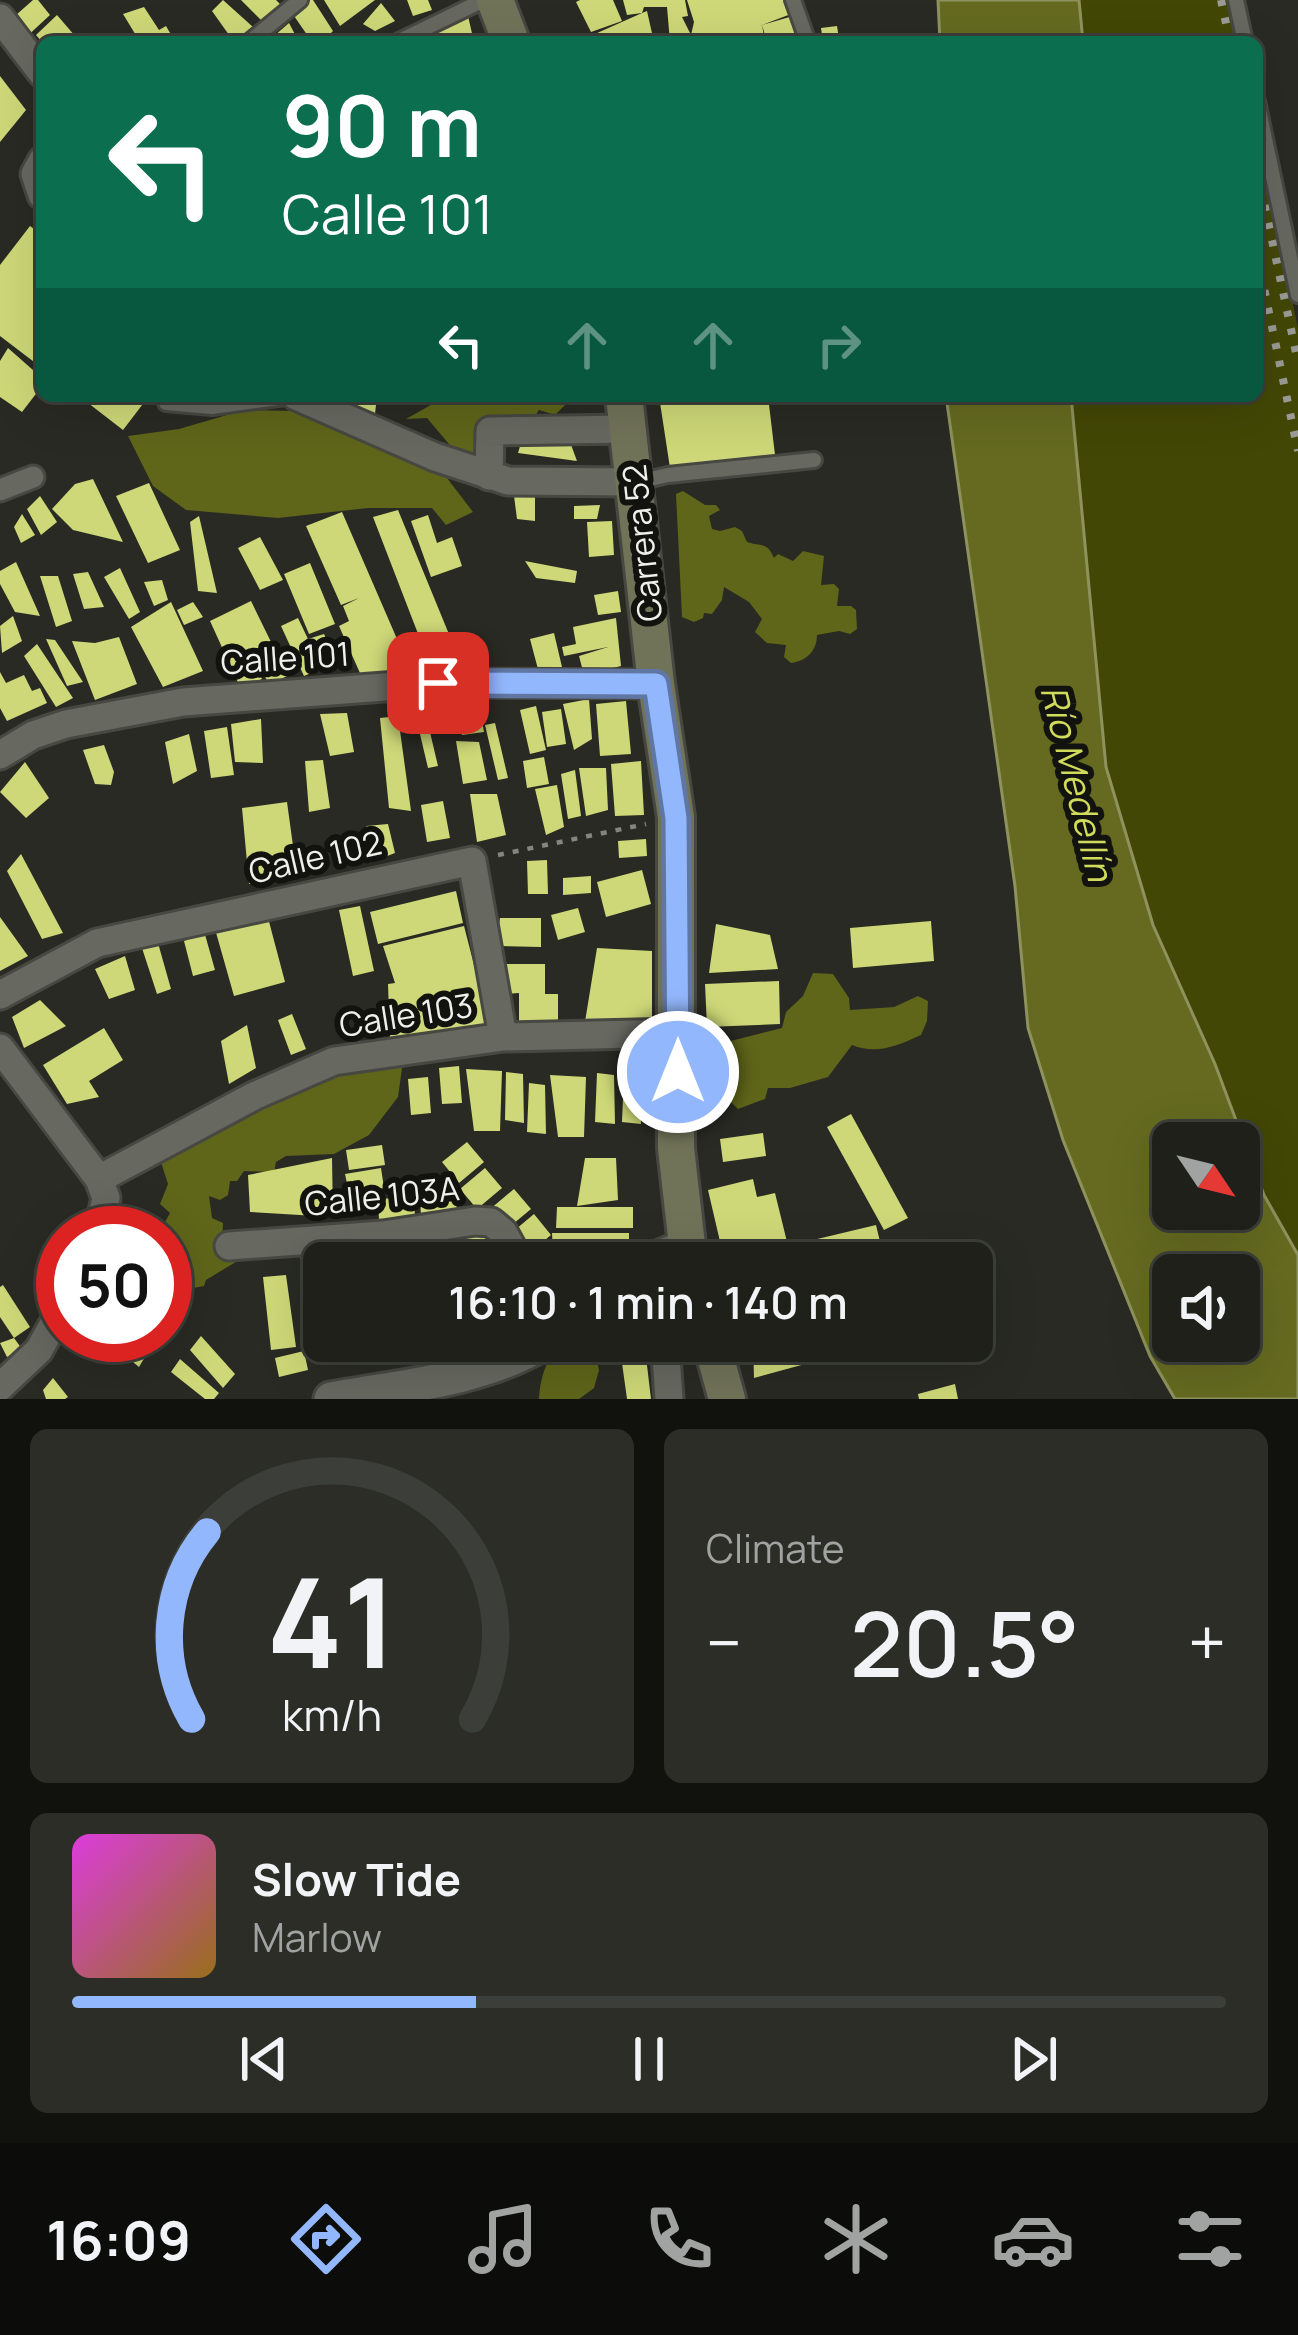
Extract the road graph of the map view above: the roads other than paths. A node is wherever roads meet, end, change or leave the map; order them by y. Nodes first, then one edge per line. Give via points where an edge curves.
1 (299, 0) edge
2 (484, 0) edge
3 (495, 0) edge
4 (793, 0) edge
5 (1236, 0) edge
6 (0, 18) edge
7 (256, 36) edge
8 (409, 36) edge
9 (509, 36) edge
10 (806, 36) edge
11 (1244, 36) edge
12 (36, 65) edge
13 (1263, 129) edge
14 (1298, 295) edge
15 (250, 402) edge
16 (310, 402) edge
17 (166, 403) dead end
18 (627, 412) edge
19 (814, 460) dead end
20 (489, 476) junction
21 (33, 477) dead end
22 (637, 482) junction
23 (0, 490) edge
24 (656, 684) junction
25 (0, 754) edge
26 (0, 995) edge
27 (679, 1033) junction
28 (503, 1036) junction
29 (0, 1048) edge
30 (99, 1179) junction
31 (105, 1206) edge
32 (508, 1242) edge
33 (668, 1242) edge
34 (229, 1246) dead end
35 (36, 1354) edge
36 (502, 1362) edge
37 (666, 1362) edge
38 (717, 1362) edge
39 (0, 1388) edge
40 (331, 1399) edge
41 (669, 1399) edge
42 (728, 1399) edge

1 - 7 lane
2 - 8 lane
3 - 9 main road
4 - 10 lane
5 - 11 lane
6 - 12 street
13 - 14 lane
15 - 17 lane
16 - 20 street
18 - 20 street via 490,431
18 - 22 main road, Carrera 52
19 - 22 lane
20 - 22 street
21 - 23 street
22 - 24 main road, Carrera 52
24 - 25 street, Calle 101 via 438,683 183,702 66,724
24 - 27 main road, Carrera 52 via 676,818
26 - 28 street, Calle 102 via 97,943 472,861
27 - 28 street, Calle 103
27 - 33 main road, Carrera 52
28 - 30 street, Calle 103 via 334,1061
29 - 30 street
30 - 31 street
32 - 34 street, Calle 103A via 491,1222 475,1221
35 - 39 street
36 - 40 street
37 - 41 street
38 - 42 main road

